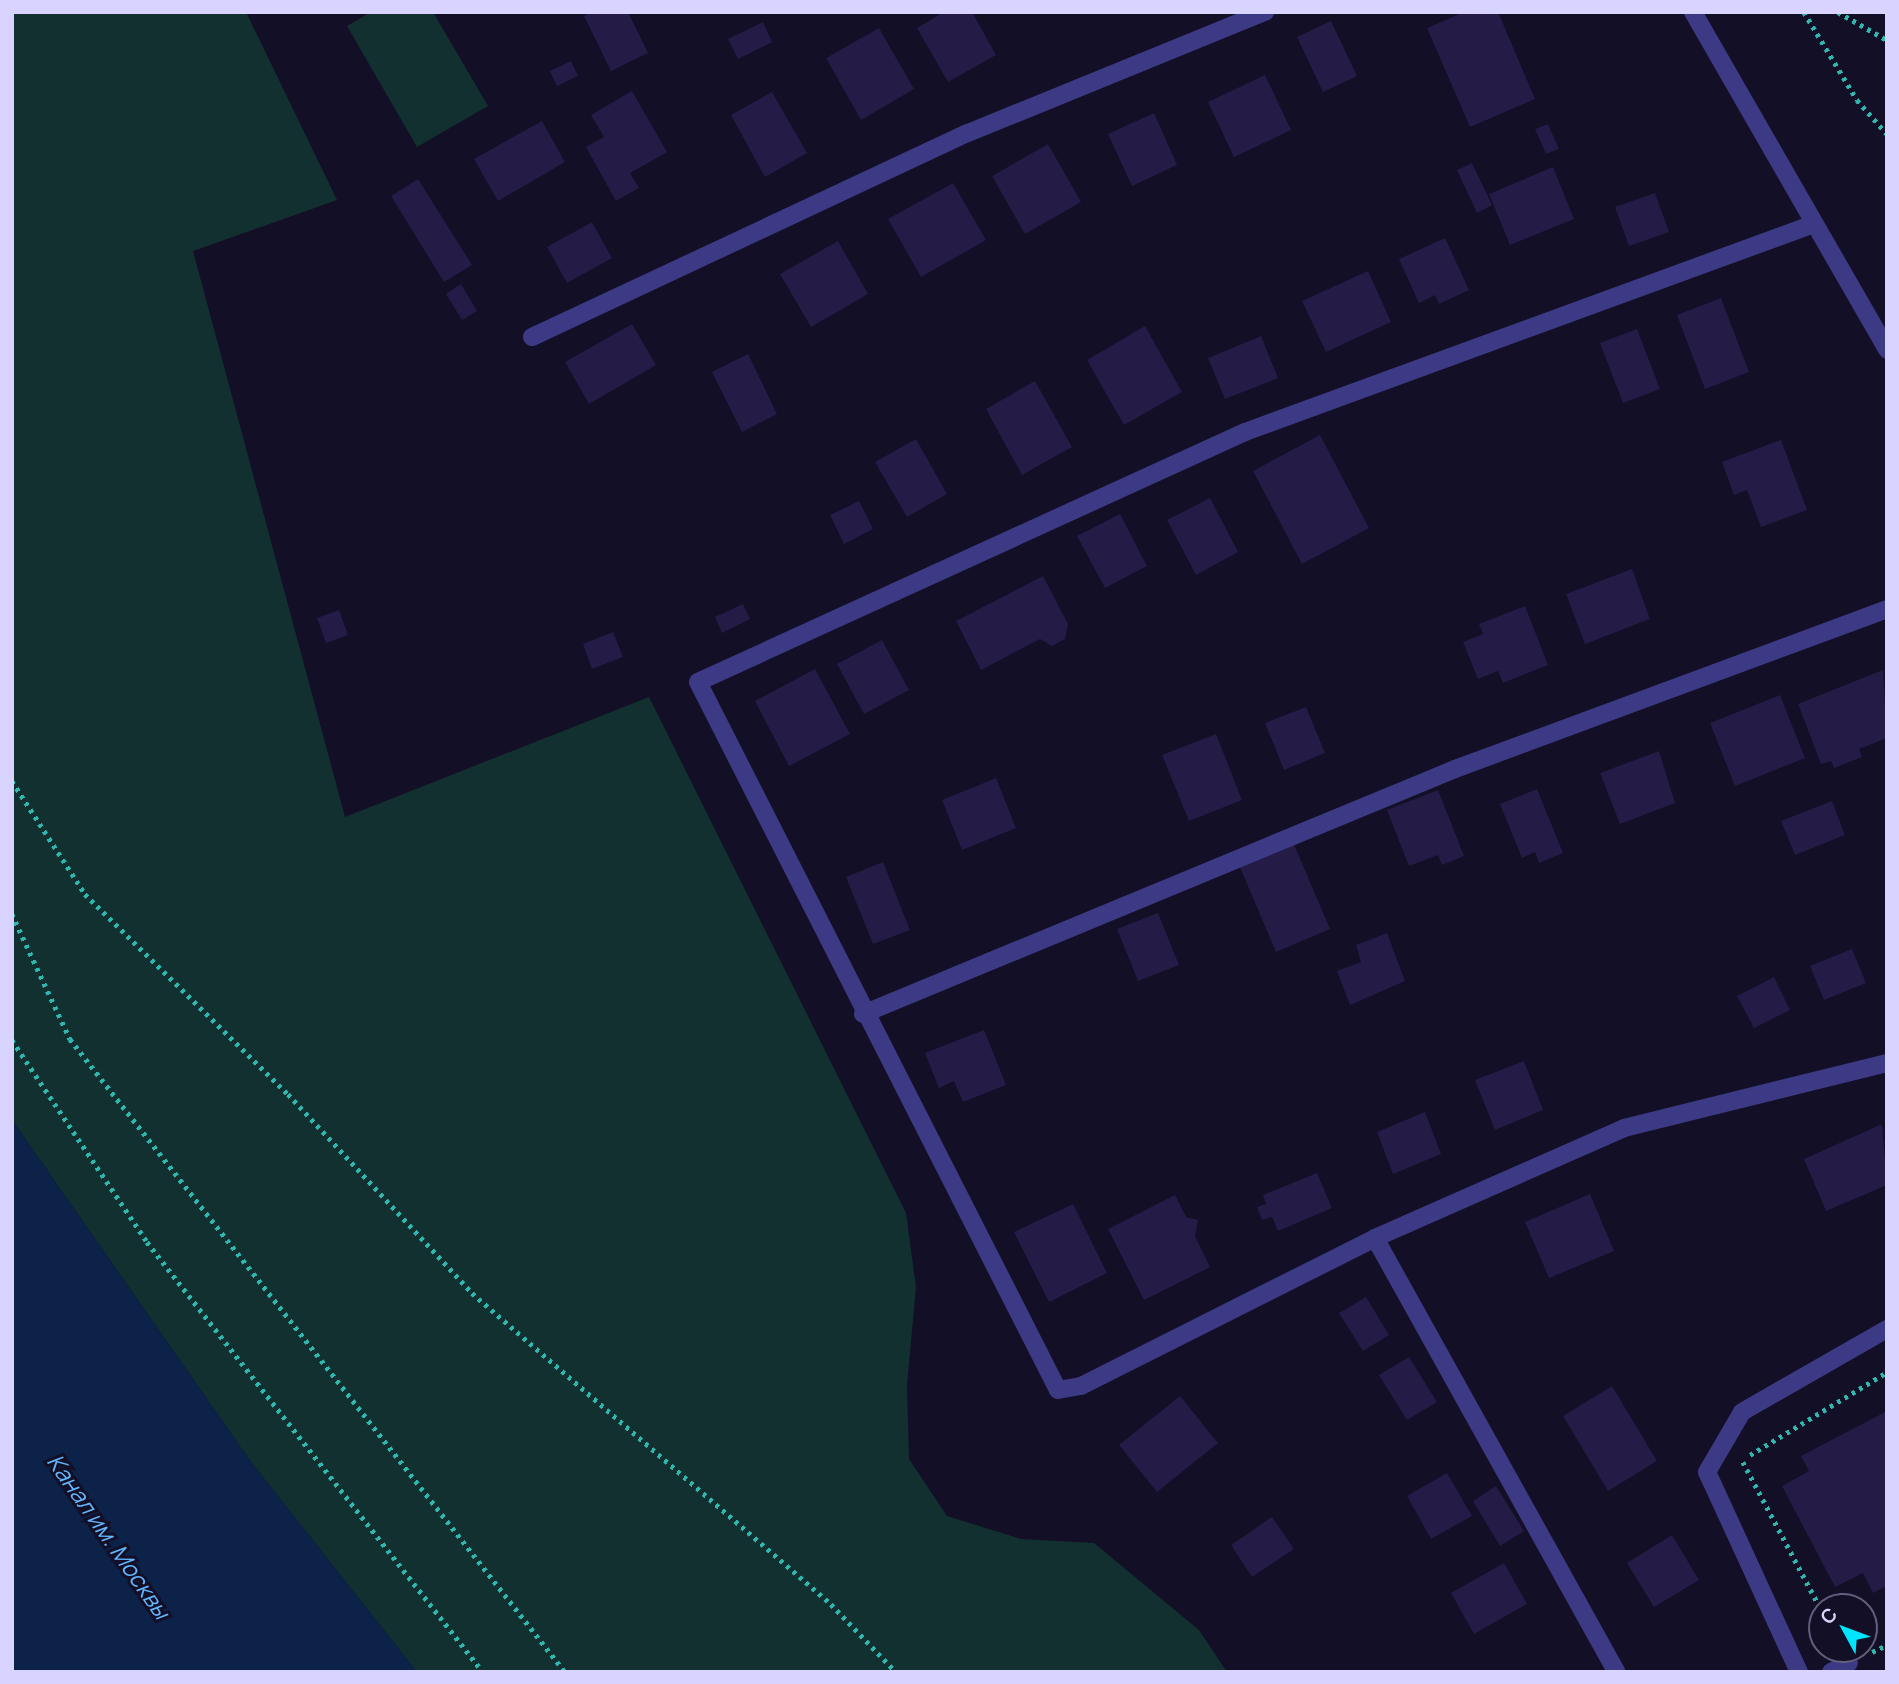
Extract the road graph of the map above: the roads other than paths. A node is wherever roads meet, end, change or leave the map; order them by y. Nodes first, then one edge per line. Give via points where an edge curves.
1 (1265, 12) edge
2 (1693, 12) edge
3 (1811, 225) junction
4 (532, 337) dead end
5 (1887, 350) edge
6 (1887, 608) edge
7 (863, 1014) junction
8 (1887, 1063) edge
9 (1375, 1238) junction
10 (1887, 1329) edge
11 (1849, 1663) dead end
12 (1617, 1672) edge
13 (1799, 1672) edge
14 (1831, 1672) edge

1 - 4 street via 968,133
2 - 3 street
3 - 5 street
3 - 7 street via 1245,432 698,682
6 - 7 street via 1455,769
7 - 9 street via 1058,1390 1081,1386
8 - 9 street via 1623,1128
9 - 12 street
10 - 13 street via 1742,1412 1707,1472
11 - 14 street

